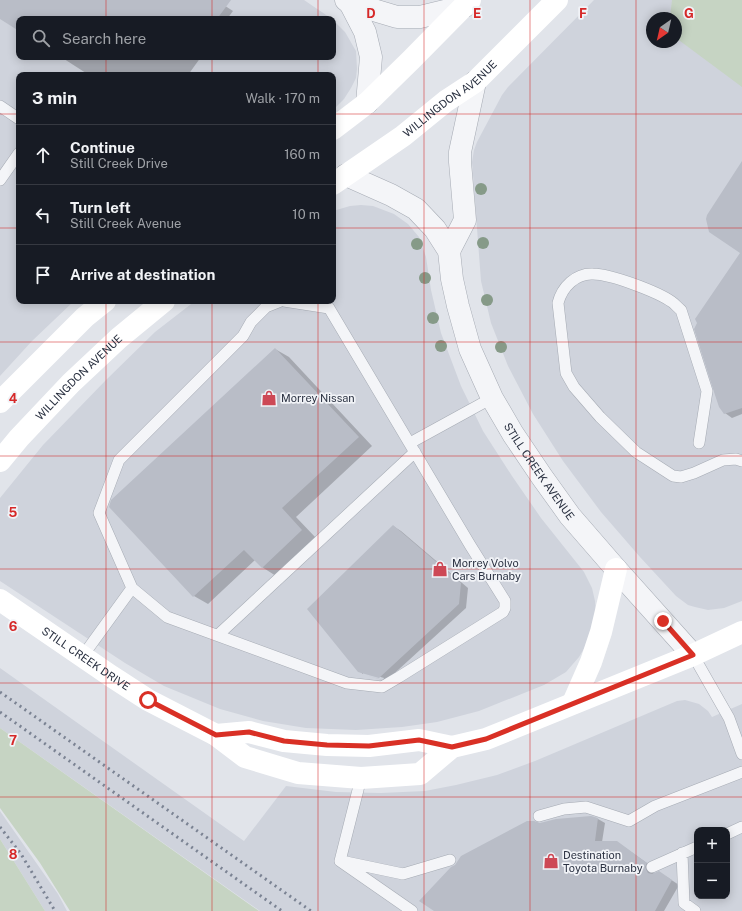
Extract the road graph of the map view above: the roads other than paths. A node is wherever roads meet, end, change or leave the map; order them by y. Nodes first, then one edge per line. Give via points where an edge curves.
1 (557, 0) edge
2 (348, 2) edge
3 (467, 3) edge
4 (475, 82) junction
5 (367, 103) junction
6 (0, 106) edge
7 (16, 117) edge
8 (336, 127) edge
9 (16, 157) edge
10 (0, 180) edge
11 (339, 180) edge
12 (449, 251) junction
13 (101, 304) edge
14 (160, 304) edge
15 (274, 304) edge
16 (303, 304) edge
17 (492, 398) junction
18 (0, 402) edge
19 (699, 443) dead end
20 (413, 448) junction
21 (0, 461) edge
22 (742, 461) edge
23 (616, 569) junction
24 (132, 588) junction
25 (0, 600) edge
26 (742, 632) edge
27 (218, 635) junction
28 (693, 655) junction
29 (82, 657) junction
30 (573, 703) junction
31 (216, 735) junction
32 (452, 747) junction
33 (742, 754) edge
34 (742, 772) edge
35 (361, 778) junction
36 (539, 816) dead end
37 (742, 827) edge
38 (730, 833) edge
39 (694, 848) edge
40 (682, 853) junction
41 (450, 860) dead end
42 (340, 861) junction
43 (652, 866) dead end
44 (412, 911) edge
45 (695, 911) edge

1 - 4 street, WILLINGDON AVENUE
2 - 3 street via 397,17 420,17
2 - 5 street via 365,32 371,57
3 - 5 street
4 - 11 street, WILLINGDON AVENUE via 446,101 404,136
4 - 12 street via 460,152 465,220
5 - 8 street
6 - 7 lane
9 - 10 lane
11 - 12 street, STILL CREEK AVENUE via 391,196 416,209 435,229
12 - 17 street, STILL CREEK AVENUE via 452,279 470,349
13 - 18 street
14 - 21 street, WILLINGDON AVENUE via 118,338 76,378
15 - 24 lane via 266,307 251,322 243,336 119,460 99,513
16 - 20 lane via 329,308
17 - 20 lane
17 - 23 street, STILL CREEK AVENUE via 513,434 570,516
19 - 22 lane via 707,391 681,310 671,301 639,286 611,277 593,274 576,277 564,289 558,303 566,373 574,387 600,417 636,452 673,476 681,477 694,473 723,460
20 - 27 lane
20 - 27 lane via 506,601 503,612 382,686 347,682
23 - 28 street, STILL CREEK AVENUE
23 - 30 street via 601,632
24 - 27 lane via 167,617
24 - 29 lane
25 - 29 street, STILL CREEK DRIVE
26 - 28 street, STILL CREEK DRIVE
28 - 30 street, STILL CREEK DRIVE
28 - 33 lane via 729,718
29 - 31 street, STILL CREEK DRIVE via 148,700
30 - 32 street, STILL CREEK DRIVE via 486,739
31 - 32 street, STILL CREEK DRIVE via 249,732 284,741 327,745 369,746 419,740
31 - 35 street, STILL CREEK DRIVE via 245,757 290,771
32 - 35 street, STILL CREEK DRIVE via 420,774
34 - 36 lane via 655,806 629,821 586,807 564,809
35 - 42 lane
37 - 38 lane
39 - 40 lane
40 - 43 lane
40 - 45 lane via 684,903
41 - 42 lane via 403,874
42 - 44 lane

